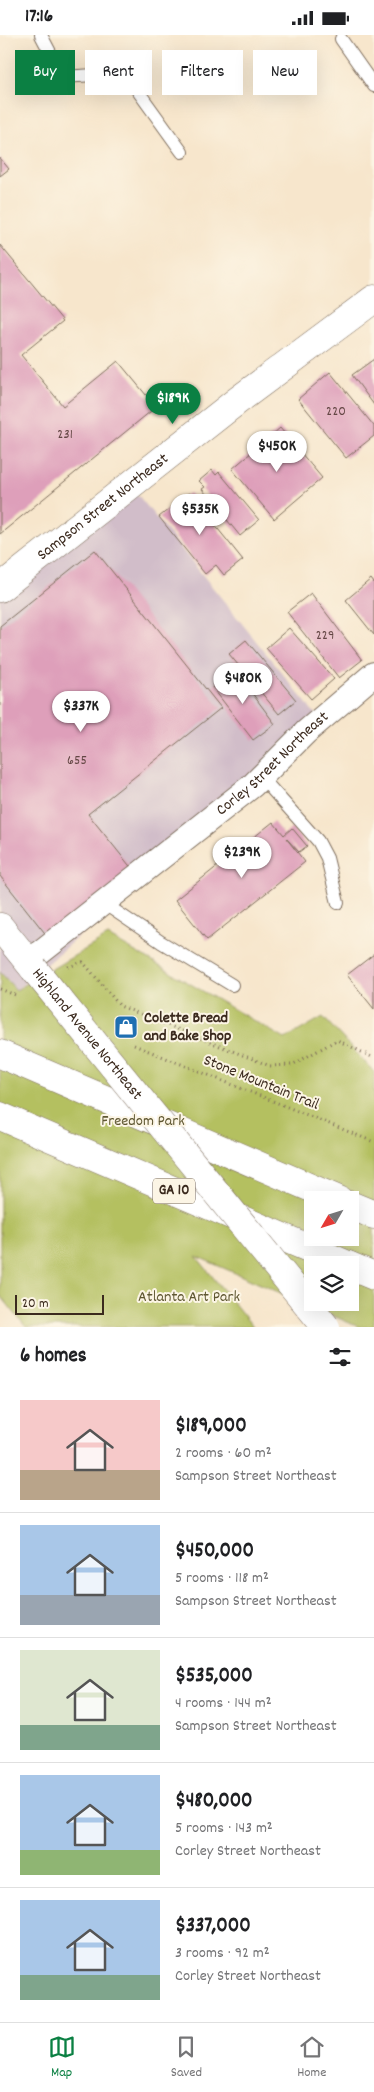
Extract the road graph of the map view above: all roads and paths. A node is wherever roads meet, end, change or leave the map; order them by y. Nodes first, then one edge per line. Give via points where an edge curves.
1 (41, 35) edge
2 (341, 39) dead end
3 (374, 86) edge
4 (182, 152) dead end
5 (374, 299) edge
6 (0, 588) edge
7 (374, 674) edge
8 (261, 777) junction
9 (102, 902) junction
10 (338, 903) dead end
11 (0, 927) edge
12 (31, 966) junction
13 (64, 968) dead end
14 (232, 985) dead end
15 (0, 989) edge
16 (26, 1000) dead end
17 (132, 1044) dead end
18 (0, 1054) edge
19 (374, 1058) edge
20 (0, 1116) edge
21 (374, 1142) edge
22 (318, 1191) edge
23 (359, 1209) edge
24 (374, 1215) edge
25 (328, 1256) edge
26 (359, 1269) edge
27 (374, 1276) edge
28 (326, 1327) edge

1 - 4 lane via 64,77 125,73
2 - 3 lane
5 - 6 main road, Sampson Street Northeast via 237,401
7 - 8 street, Corley Street Northeast via 306,732
8 - 9 street, Corley Street Northeast
8 - 10 lane via 318,841 327,858
9 - 12 street, Corley Street Northeast
9 - 14 lane
11 - 12 main road, Highland Avenue Northeast
12 - 28 main road, Highland Avenue Northeast, bridge
13 - 19 path via 83,962 120,1006 270,1066 292,1065 337,1040
15 - 16 path
17 - 21 path, Stone Mountain Trail
18 - 22 main road
20 - 25 main road, GA 10
23 - 24 main road
26 - 27 main road, GA 10

